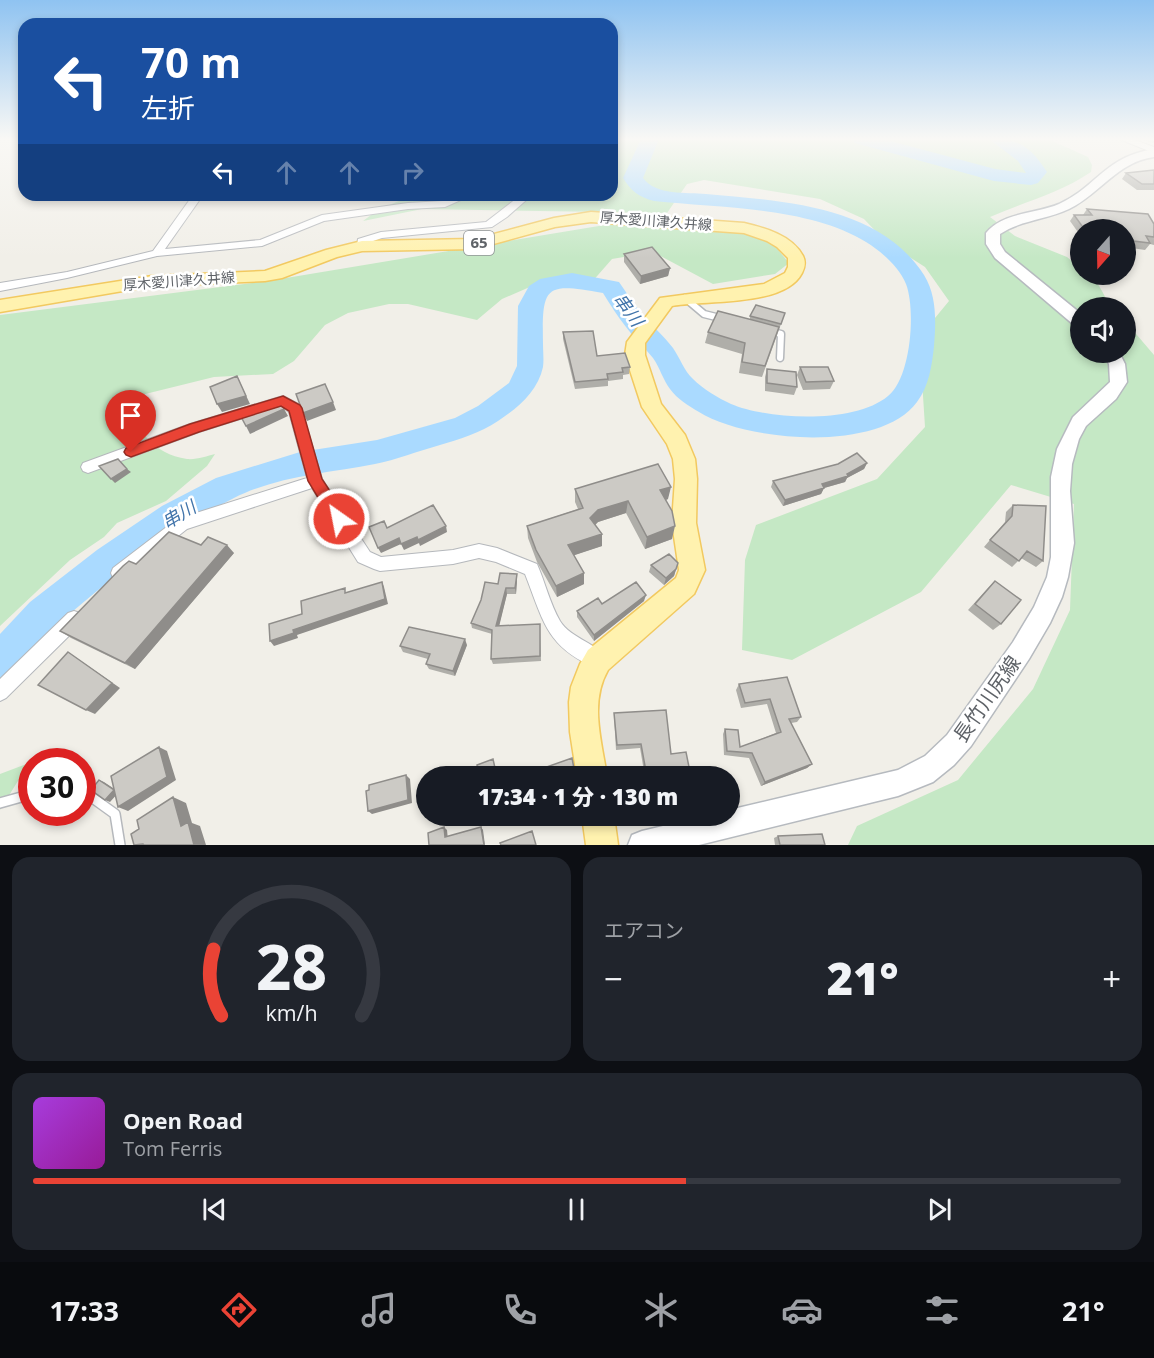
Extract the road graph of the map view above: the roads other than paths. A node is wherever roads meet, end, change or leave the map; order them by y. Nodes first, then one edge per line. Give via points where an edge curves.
1 (1102, 178) edge
2 (194, 201) edge
3 (452, 201) edge
4 (518, 201) edge
5 (362, 246) junction
6 (157, 253) junction
7 (0, 287) edge
8 (685, 298) junction
9 (0, 306) edge
10 (1070, 313) edge
11 (737, 322) edge
12 (759, 328) edge
13 (780, 358) dead end
14 (1116, 363) edge
15 (88, 467) dead end
16 (315, 481) junction
17 (110, 582) edge
18 (88, 606) edge
19 (598, 660) junction
20 (0, 692) edge
21 (591, 766) edge
22 (18, 798) edge
23 (96, 800) edge
24 (0, 803) edge
25 (599, 826) edge
26 (120, 845) edge
27 (602, 845) edge
28 (642, 845) edge

1 - 10 main road via 1064,206 1005,225 993,233 993,243 1000,255
2 - 6 street
3 - 6 street via 322,218 262,243
4 - 5 street via 502,218 488,225 381,235 362,241
5 - 8 main road, 厚木愛川津久井線 / 65 via 475,244 563,221 603,217 752,230 782,243 794,258 794,274 771,289
5 - 9 main road, 厚木愛川津久井線 / 65 via 276,274 128,284
6 - 7 street
8 - 11 lane via 704,314
8 - 19 main road, 厚木愛川津久井線 / 65 via 661,307 636,342 635,355 652,407 684,459 684,524 692,570 685,586
12 - 13 lane via 781,334
14 - 28 main road, 長竹川尻線 via 1119,382 1112,394 1080,422 1063,456 1058,492 1064,546 1054,590 1024,646 946,756 924,773 898,783
15 - 16 street via 283,401 295,408
16 - 17 street via 182,524
16 - 19 street via 364,557 380,564 478,551 531,569 554,627 567,642
18 - 20 street
19 - 21 main road, 65 via 587,676 583,694
22 - 24 lane
23 - 26 lane via 115,814
25 - 27 main road

